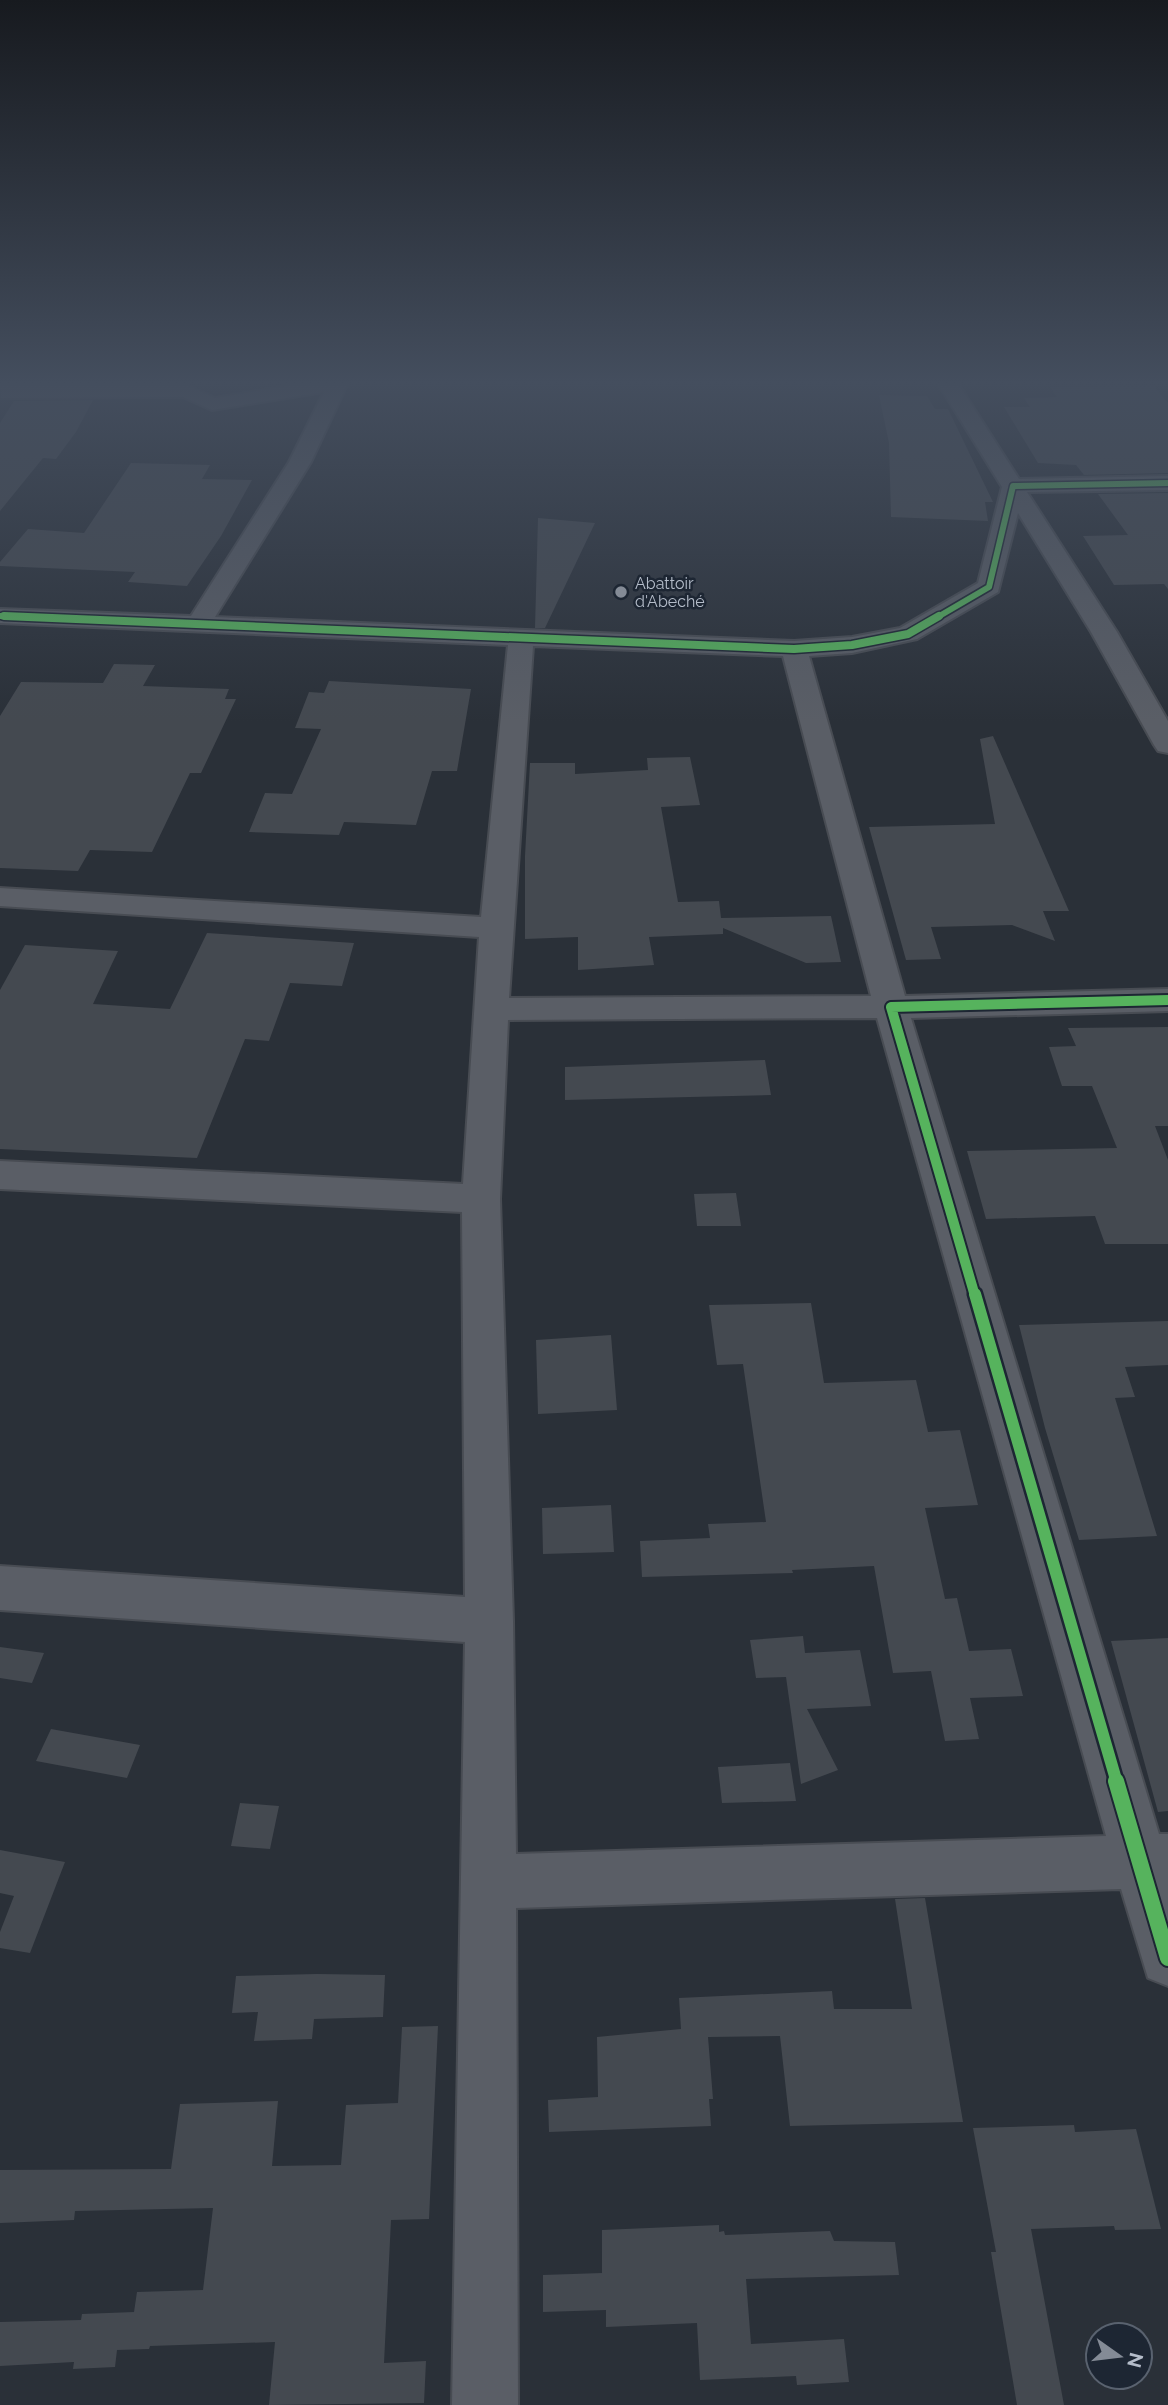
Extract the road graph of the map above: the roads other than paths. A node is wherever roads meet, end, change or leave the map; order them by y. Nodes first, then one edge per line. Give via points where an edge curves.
1 (278, 497) edge
2 (1010, 497) edge
3 (1020, 497) edge
4 (4, 622) edge
5 (197, 626) junction
6 (521, 639) junction
7 (794, 649) junction
8 (1168, 745) edge
9 (0, 897) edge
10 (496, 928) junction
11 (1168, 1000) edge
12 (891, 1007) junction
13 (492, 1009) junction
14 (0, 1175) edge
15 (481, 1199) junction
16 (0, 1588) edge
17 (489, 1621) junction
18 (1154, 1862) edge
19 (489, 1882) junction
20 (1168, 1958) edge
21 (485, 2405) edge

1 - 5 street
2 - 7 street via 989,587 908,634 852,645
3 - 8 street
4 - 5 street
5 - 6 street
6 - 7 street
6 - 10 street
7 - 12 street
9 - 10 street
10 - 13 street
11 - 12 street
12 - 13 street
12 - 18 street
13 - 15 street
14 - 15 street
15 - 17 street
16 - 17 street
17 - 19 street
18 - 19 street
18 - 20 street
19 - 21 street

